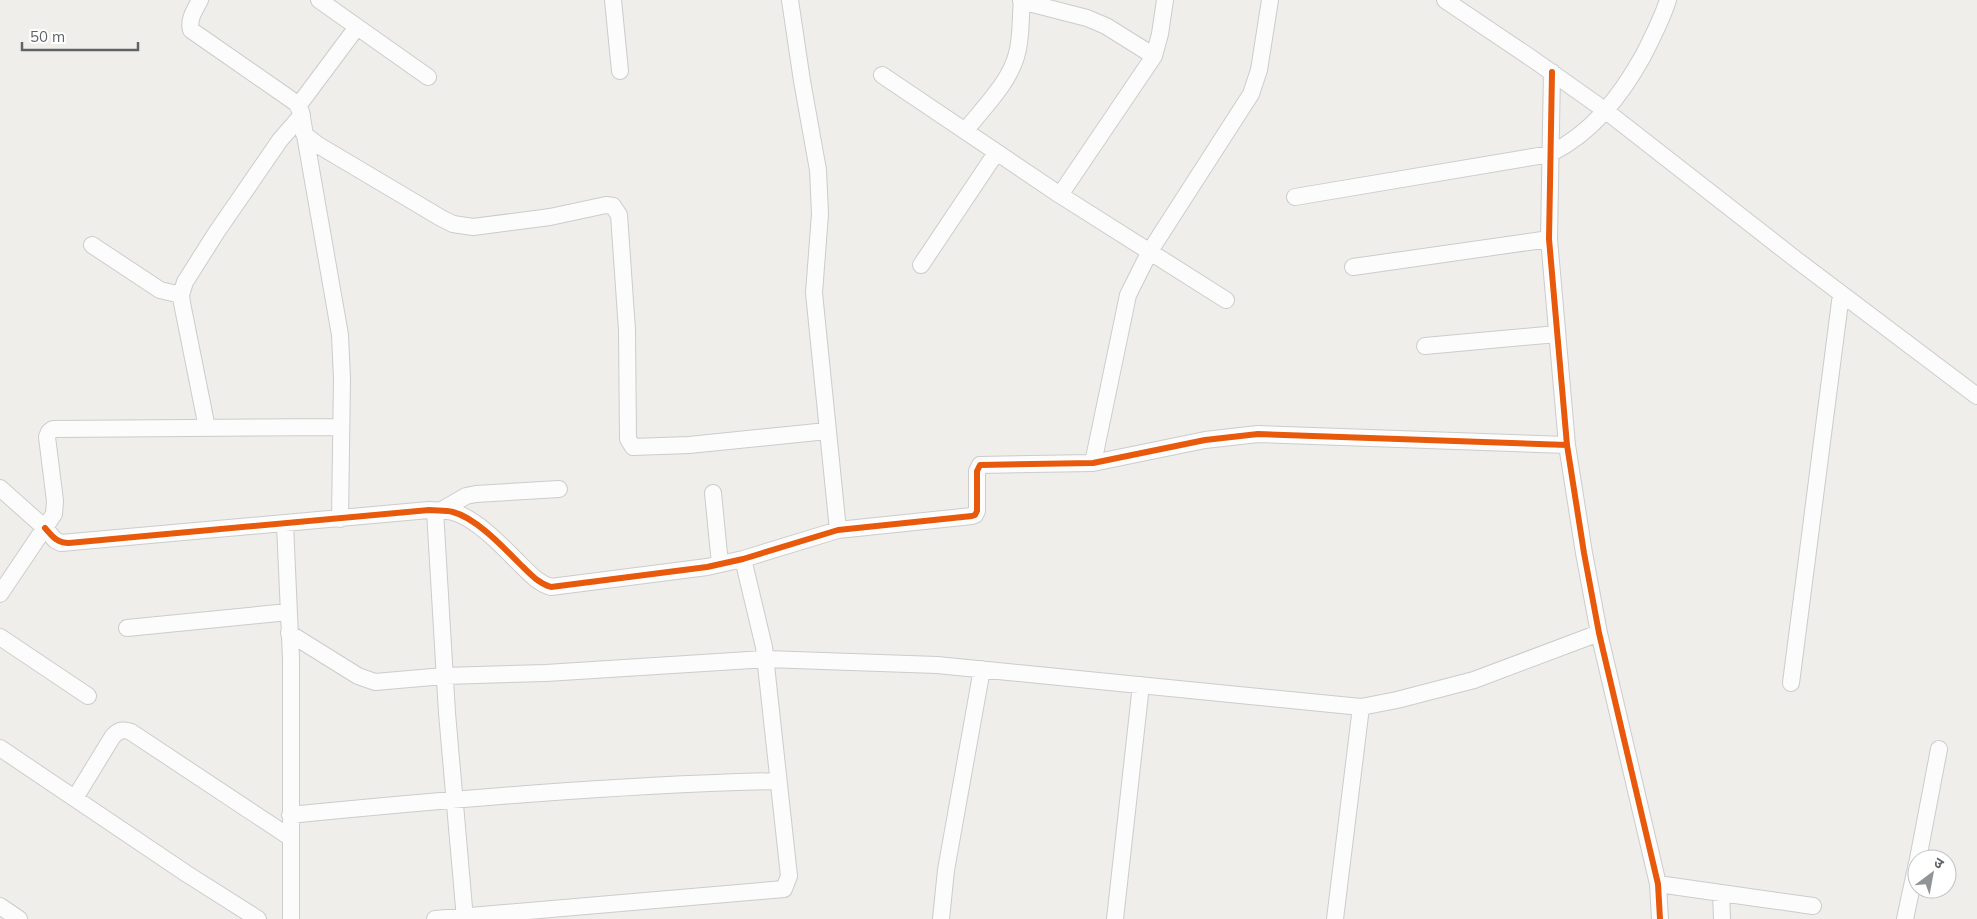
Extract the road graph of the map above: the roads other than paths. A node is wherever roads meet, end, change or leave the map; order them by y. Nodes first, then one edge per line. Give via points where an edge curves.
1 (200, 0) edge
2 (319, 0) edge
3 (613, 0) edge
4 (790, 0) edge
5 (1165, 0) edge
6 (1270, 0) edge
7 (1444, 0) edge
8 (1668, 0) edge
9 (1022, 1) edge
10 (357, 27) junction
11 (1154, 56) junction
12 (620, 71) dead end
13 (1552, 72) junction
14 (882, 75) dead end
15 (428, 77) dead end
16 (300, 111) junction
17 (1606, 112) junction
18 (966, 130) junction
19 (304, 134) junction
20 (996, 153) junction
21 (1550, 154) junction
22 (1060, 195) junction
23 (1295, 197) dead end
24 (1549, 239) junction
25 (92, 245) dead end
26 (1150, 251) junction
27 (921, 265) dead end
28 (1352, 268) dead end
29 (1841, 294) junction
30 (181, 295) junction
31 (1226, 300) dead end
32 (1557, 334) junction
33 (1425, 346) dead end
34 (1977, 396) edge
35 (341, 427) junction
36 (207, 428) junction
37 (827, 432) junction
38 (1567, 445) junction
39 (1093, 463) junction
40 (0, 488) edge
41 (558, 489) dead end
42 (713, 492) dead end
43 (437, 511) junction
44 (340, 519) junction
45 (285, 524) junction
46 (45, 528) junction
47 (838, 530) junction
48 (743, 559) junction
49 (720, 564) junction
50 (0, 594) edge
51 (288, 612) junction
52 (127, 628) dead end
53 (290, 633) junction
54 (1599, 633) junction
55 (0, 637) edge
56 (766, 659) junction
57 (982, 669) junction
58 (444, 676) junction
59 (1791, 683) dead end
60 (1141, 685) junction
61 (88, 696) dead end
62 (1361, 707) junction
63 (0, 748) edge
64 (1939, 749) dead end
65 (778, 780) junction
66 (75, 798) junction
67 (454, 800) junction
68 (290, 815) junction
69 (291, 838) junction
70 (1919, 849) edge
71 (1658, 884) junction
72 (1721, 893) junction
73 (1909, 899) edge
74 (0, 906) edge
75 (1813, 906) dead end
76 (465, 917) edge
77 (19, 919) edge
78 (258, 919) edge
79 (290, 919) edge
80 (435, 919) edge
81 (941, 919) edge
82 (1115, 919) edge
83 (1335, 919) edge
84 (1660, 919) edge
85 (1722, 919) edge
86 (1905, 919) edge

1 - 16 street via 191,18 191,30
2 - 10 street
3 - 12 street
4 - 37 street via 818,170 820,214 814,293
5 - 11 street
6 - 26 street via 1259,70 1251,94
7 - 13 street
8 - 17 street via 1649,45
9 - 11 street via 1087,18
9 - 18 street via 1017,57 1004,81
10 - 15 street
10 - 16 street
11 - 22 street
13 - 17 street
13 - 21 street
14 - 18 street
16 - 19 street
16 - 30 street via 216,233 185,282
17 - 21 street via 1568,145
17 - 29 street
18 - 20 street
19 - 35 street via 340,335
19 - 37 street via 441,218 463,226 483,226 612,206 619,215 627,330 628,439 633,447
20 - 22 street
20 - 27 street
21 - 23 street
21 - 24 street
22 - 26 street
24 - 28 street
24 - 32 street
25 - 30 street via 160,290
26 - 31 street
26 - 39 street via 1128,295
29 - 34 street
29 - 59 street
30 - 36 street
32 - 33 street
32 - 38 street
35 - 36 street
35 - 44 street
36 - 46 street via 53,428 47,437 55,508
37 - 47 street
38 - 39 street via 1258,434 1205,440
38 - 54 street
39 - 47 street via 980,465 976,471 975,515
40 - 46 street
41 - 43 street via 476,494
42 - 49 street
43 - 44 street
43 - 49 street via 451,512 468,520 500,545 540,584 551,587
43 - 58 street
44 - 45 street
45 - 46 street via 61,543
45 - 51 street
46 - 50 street
47 - 48 street
48 - 49 street
48 - 56 street
51 - 52 street
51 - 53 street
53 - 58 street via 358,676 375,682
53 - 68 street
54 - 62 street via 1474,680
54 - 71 street
55 - 61 street
56 - 57 street via 888,662
56 - 58 street
56 - 65 street
57 - 60 street
57 - 81 street via 946,870
58 - 67 street
60 - 62 street
60 - 82 street
62 - 83 street
63 - 66 street
64 - 70 street
65 - 67 street via 679,783
65 - 76 street via 789,876 784,888
66 - 69 street via 113,736 124,730
66 - 78 street
67 - 68 street
67 - 76 street
68 - 69 street
69 - 79 street
71 - 72 street
71 - 84 street
72 - 75 street
72 - 85 street
73 - 86 street
74 - 77 street
76 - 80 street

